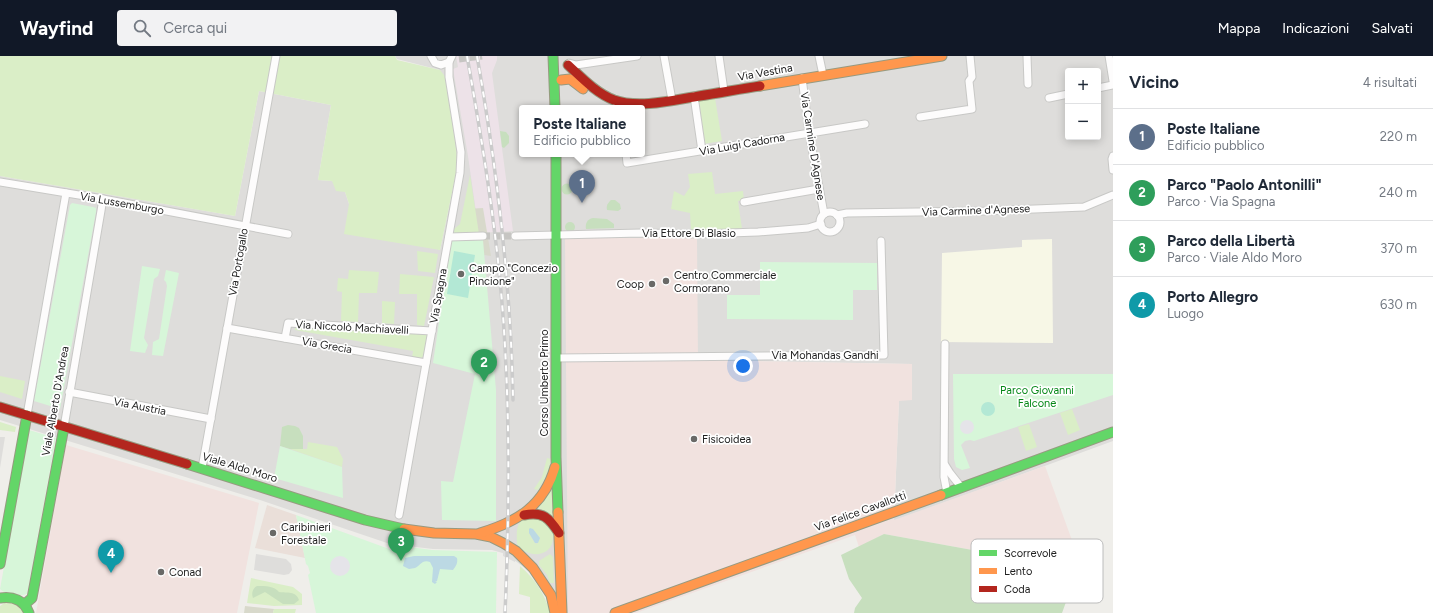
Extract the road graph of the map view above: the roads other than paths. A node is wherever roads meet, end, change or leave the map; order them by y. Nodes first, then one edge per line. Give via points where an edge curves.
1 (276, 56) edge
2 (424, 56) edge
3 (637, 56) edge
4 (664, 56) edge
5 (720, 56) edge
6 (820, 56) edge
7 (942, 56) edge
8 (970, 56) edge
9 (1027, 56) edge
10 (1109, 56) edge
11 (431, 57) edge
12 (912, 58) edge
13 (451, 60) edge
14 (553, 60) edge
15 (567, 64) edge
16 (823, 75) junction
17 (802, 78) junction
18 (561, 80) junction
19 (1113, 81) edge
20 (578, 84) junction
21 (1028, 84) dead end
22 (1113, 85) edge
23 (1101, 87) edge
24 (724, 91) junction
25 (554, 94) junction
26 (1065, 95) edge
27 (694, 96) junction
28 (1049, 98) dead end
29 (667, 101) junction
30 (555, 105) edge
31 (611, 105) edge
32 (645, 108) edge
33 (920, 117) dead end
34 (865, 124) dead end
35 (809, 132) junction
36 (702, 151) junction
37 (1113, 156) edge
38 (556, 157) edge
39 (626, 157) edge
40 (1113, 170) edge
41 (0, 182) edge
42 (819, 189) junction
43 (66, 193) junction
44 (1113, 195) edge
45 (103, 199) junction
46 (744, 202) dead end
47 (824, 214) junction
48 (837, 215) junction
49 (821, 224) junction
50 (244, 226) junction
51 (288, 234) dead end
52 (557, 235) junction
53 (483, 236) tunnel mouth
54 (515, 236) tunnel mouth
55 (449, 237) junction
56 (881, 242) dead end
57 (227, 328) junction
58 (432, 331) junction
59 (285, 338) junction
60 (945, 344) dead end
61 (556, 358) junction
62 (426, 363) junction
63 (69, 392) junction
64 (0, 407) edge
65 (27, 415) junction
66 (211, 419) junction
67 (64, 427) junction
68 (1113, 432) edge
69 (556, 457) junction
70 (945, 465) junction
71 (202, 468) junction
72 (961, 487) junction
73 (947, 493) junction
74 (399, 515) dead end
75 (524, 515) junction
76 (559, 533) junction
77 (476, 534) junction
78 (0, 564) edge
79 (2, 596) edge
80 (25, 604) junction
81 (29, 613) edge
82 (560, 613) edge
83 (615, 613) edge

1 - 50 street, Via Portogallo
2 - 11 street
3 - 15 street via 576,65
4 - 29 street
5 - 24 street
6 - 16 street
7 - 12 main road, Via Vestina
8 - 33 street via 972,109
9 - 21 street
10 - 19 street
11 - 13 street via 435,63
12 - 16 main road, Via Vestina
13 - 55 street, Via Spagna via 449,77 461,152
14 - 15 main road via 556,67
14 - 25 main road
15 - 18 main road
15 - 20 main road
15 - 29 main road, Via Vestina via 591,86 613,99 629,103
16 - 17 main road, Via Vestina
17 - 24 main road, Via Vestina
17 - 35 street, Via Carmine D'Agnese
18 - 20 main road via 570,78
18 - 25 main road
20 - 31 main road via 596,99
22 - 23 street
24 - 27 main road, Via Vestina
25 - 30 main road
26 - 28 street
27 - 29 main road, Via Vestina
27 - 36 street
29 - 32 main road, Via Vestina
34 - 35 street, Via Luigi Cadorna
35 - 36 street, Via Luigi Cadorna
35 - 42 street, Via Carmine D'Agnese
36 - 39 street, Via Luigi Cadorna via 627,163
37 - 40 street
38 - 52 main road, Corso Umberto Primo
41 - 43 street, Via Lussemburgo
42 - 46 street
42 - 47 street, Via Carmine D'Agnese
43 - 45 street, Via Lussemburgo
43 - 65 street
44 - 48 street, Via Carmine d'Agnese via 1084,207
45 - 50 street, Via Lussemburgo
45 - 63 street, Viale Alberto D'Andrea
47 - 48 street via 832,212
47 - 49 street
48 - 49 street via 840,222 834,230 826,231
49 - 52 street, Via Ettore Di Blasio via 808,228 751,232
50 - 51 street, Via Lussemburgo
50 - 57 street, Via Portogallo
52 - 54 street, Via Ettore Di Blasio
52 - 61 main road, Corso Umberto Primo
53 - 55 street
55 - 58 street, Via Spagna
56 - 61 street, Via Mohandas Gandhi via 884,355
57 - 59 street, Via Grecia
57 - 66 street, Via Portogallo
58 - 59 street, Via Niccolò Machiavelli via 288,323
58 - 62 street, Via Spagna
59 - 62 street, Via Grecia
60 - 70 street
61 - 69 main road, Corso Umberto Primo
62 - 74 street, Via Spagna
63 - 66 street, Via Austria
63 - 67 street, Viale Alberto D'Andrea
64 - 65 main road, Viale Aldo Moro
65 - 67 main road, Viale Aldo Moro
65 - 78 main road
66 - 71 street, Via Portogallo
67 - 71 main road, Viale Aldo Moro
67 - 80 main road, Viale Alberto D'Andrea via 32,598
68 - 72 main road, Via Felice Cavallotti
69 - 75 main road, Viale Aldo Moro via 548,488
69 - 76 main road, Corso Umberto Primo
70 - 72 street
70 - 73 street
71 - 77 main road, Viale Aldo Moro via 397,528 434,533
72 - 73 main road, Via Felice Cavallotti
73 - 83 main road, Via Felice Cavallotti
75 - 76 main road, Viale Aldo Moro via 542,514 552,522
75 - 77 main road, Viale Aldo Moro via 504,526
76 - 82 main road, Corso Umberto Primo
77 - 82 main road, Viale Aldo Moro via 504,543 525,559 549,590
79 - 80 main road
80 - 81 main road

